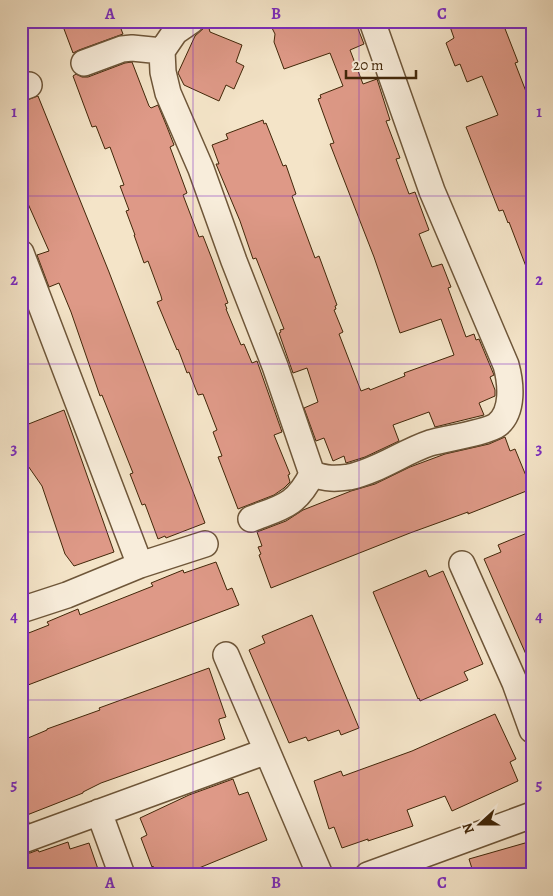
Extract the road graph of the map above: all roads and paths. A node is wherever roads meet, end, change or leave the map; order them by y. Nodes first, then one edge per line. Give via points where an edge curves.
1 (191, 21) edge
2 (372, 21) edge
3 (162, 52) junction
4 (84, 63) dead end
5 (21, 253) edge
6 (312, 474) junction
7 (251, 519) dead end
8 (204, 544) dead end
9 (462, 564) dead end
10 (140, 565) junction
11 (21, 610) edge
12 (226, 655) dead end
13 (532, 730) edge
14 (267, 751) junction
15 (100, 812) junction
16 (532, 815) edge
17 (26, 839) dead end
18 (122, 875) edge
19 (320, 875) edge
20 (368, 875) edge

1 - 3 lane via 175,32
2 - 6 lane via 432,191 506,365 510,396 502,418 496,426 486,430 428,444 352,476 326,479
3 - 4 lane via 127,49
3 - 6 lane via 168,94 201,169
5 - 10 lane
6 - 7 lane via 294,501
8 - 10 lane
9 - 13 lane
10 - 11 lane via 68,595
12 - 14 lane
14 - 15 lane
14 - 19 lane
15 - 17 lane
15 - 18 lane
16 - 20 lane

